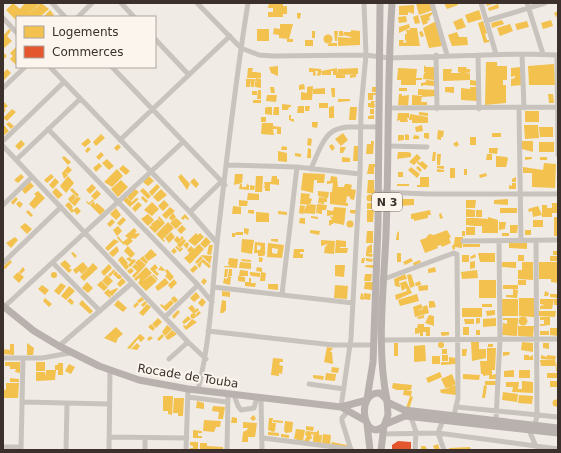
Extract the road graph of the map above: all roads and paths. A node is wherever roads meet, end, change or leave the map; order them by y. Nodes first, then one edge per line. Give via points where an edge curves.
1 (52, 3) edge
2 (92, 3) edge
3 (121, 3) edge
4 (197, 3) edge
5 (248, 3) edge
6 (364, 3) edge
7 (380, 3) edge
8 (392, 3) edge
9 (432, 3) edge
10 (481, 3) edge
11 (545, 3) edge
12 (528, 6) edge
13 (64, 16) edge
14 (79, 16) edge
15 (133, 16) edge
16 (3, 18) edge
17 (486, 21) junction
18 (16, 32) edge
19 (230, 36) junction
20 (156, 40) edge
21 (241, 48) junction
22 (496, 54) junction
23 (522, 54) junction
24 (543, 54) junction
25 (366, 55) junction
26 (436, 55) junction
27 (447, 55) junction
28 (478, 55) junction
29 (557, 55) edge
30 (379, 58) junction
31 (389, 58) junction
32 (24, 68) edge
33 (51, 68) edge
34 (113, 68) edge
35 (189, 75) junction
36 (64, 82) junction
37 (3, 88) edge
38 (80, 99) junction
39 (389, 108) junction
40 (522, 108) junction
41 (557, 108) junction
42 (152, 109) junction
43 (437, 109) junction
44 (479, 109) junction
45 (361, 127) junction
46 (379, 127) junction
47 (48, 129) junction
48 (120, 140) junction
49 (3, 141) edge
50 (183, 142) junction
51 (388, 146) junction
52 (3, 147) edge
53 (427, 147) dead end
54 (558, 155) edge
55 (16, 160) junction
56 (227, 164) junction
57 (297, 167) junction
58 (311, 169) junction
59 (151, 172) junction
60 (360, 174) junction
61 (32, 177) junction
62 (223, 184) junction
63 (378, 192) junction
64 (388, 192) junction
65 (521, 194) junction
66 (558, 194) edge
67 (118, 202) junction
68 (3, 205) edge
69 (61, 207) junction
70 (190, 212) junction
71 (86, 234) junction
72 (521, 240) junction
73 (558, 240) edge
74 (499, 241) junction
75 (536, 241) junction
76 (463, 242) dead end
77 (218, 243) junction
78 (3, 263) edge
79 (53, 263) junction
80 (384, 279) junction
81 (132, 283) junction
82 (198, 285) junction
83 (213, 287) junction
84 (282, 294) junction
85 (212, 302) junction
86 (353, 303) junction
87 (3, 307) edge
88 (100, 311) junction
89 (165, 317) junction
90 (208, 331) junction
91 (459, 339) junction
92 (500, 339) junction
93 (538, 339) junction
94 (558, 339) edge
95 (381, 340) junction
96 (188, 342) junction
97 (374, 345) junction
98 (59, 346) junction
99 (351, 346) junction
100 (70, 352) junction
101 (3, 358) edge
102 (23, 358) junction
103 (206, 359) junction
104 (169, 360) dead end
105 (110, 371) junction
106 (308, 384) dead end
107 (188, 389) junction
108 (344, 389) junction
109 (198, 390) junction
110 (188, 397) junction
111 (230, 397) junction
112 (259, 398) junction
113 (367, 399) junction
114 (387, 401) junction
115 (23, 402) junction
116 (67, 404) junction
117 (109, 404) junction
118 (457, 407) junction
119 (345, 409) junction
120 (495, 410) junction
121 (454, 415) junction
122 (537, 415) junction
123 (411, 417) junction
124 (558, 417) edge
125 (443, 420) junction
126 (496, 420) junction
127 (366, 421) junction
128 (384, 428) junction
129 (532, 428) junction
130 (558, 428) edge
131 (416, 432) junction
132 (438, 433) junction
133 (558, 433) edge
134 (109, 437) junction
135 (145, 438) junction
136 (186, 438) junction
137 (263, 438) junction
138 (3, 447) edge
139 (21, 449) edge
140 (351, 449) edge
141 (536, 449) edge
142 (558, 449) edge
143 (66, 450) edge
144 (109, 450) edge
145 (145, 450) edge
146 (186, 450) edge
147 (227, 450) edge
148 (262, 450) edge
149 (370, 450) edge
150 (381, 450) edge
151 (415, 450) edge
152 (444, 450) edge

1 - 13 street
2 - 14 street
3 - 15 street
4 - 19 street
5 - 21 street
6 - 25 street
7 - 30 main road, N 3
8 - 31 main road, N 3
9 - 27 street
10 - 17 street
11 - 12 street
12 - 17 street
12 - 24 street
16 - 18 street
17 - 22 street
19 - 21 street
19 - 35 street
20 - 35 street
21 - 25 street via 259,55 273,56
21 - 56 street
22 - 23 street
22 - 28 street
23 - 24 street
23 - 40 street
24 - 29 street
25 - 30 street
25 - 45 street
26 - 27 street
26 - 31 street
26 - 43 street
27 - 28 street
28 - 44 street
29 - 41 street
30 - 31 street
30 - 46 main road, N 3
31 - 39 main road, N 3
32 - 37 street
33 - 36 street
34 - 42 street
35 - 42 street
36 - 38 street
36 - 49 street
38 - 47 street
38 - 48 street
39 - 43 street
39 - 51 main road, N 3
40 - 41 street
40 - 44 street
40 - 65 street
41 - 54 street
42 - 48 street
42 - 50 street
43 - 44 street
45 - 46 street
45 - 58 street via 342,128 328,134 322,141
45 - 60 street
46 - 63 main road, N 3
47 - 55 street
47 - 67 street
48 - 59 street
50 - 59 street
50 - 62 street
51 - 53 street
51 - 64 main road, N 3
52 - 55 street
55 - 61 street
56 - 57 street
56 - 62 street
57 - 58 street
57 - 84 street
58 - 60 street
59 - 67 street
59 - 70 street
60 - 86 street
61 - 68 street
61 - 69 street
62 - 70 street
62 - 77 street
63 - 64 street
63 - 97 main road, N 3
64 - 65 street
64 - 80 main road, N 3
65 - 66 street
65 - 72 street
67 - 71 street
67 - 82 street
69 - 71 street
69 - 78 street
70 - 77 street
71 - 79 street
71 - 81 street
72 - 74 street
72 - 75 street
73 - 75 street
74 - 76 street
74 - 92 street
75 - 93 street
77 - 83 street
79 - 87 street
79 - 88 street
80 - 91 street via 457,254
80 - 95 main road, N 3
81 - 88 street
81 - 89 street
82 - 85 street
82 - 89 street
83 - 84 street
83 - 85 street
84 - 86 street
85 - 90 street
86 - 99 street
87 - 98 main road, Rocade de Touba
88 - 98 street
89 - 96 street
90 - 99 street
90 - 103 street
91 - 92 street
91 - 95 street
91 - 118 street
92 - 93 street
92 - 120 street
93 - 94 street
93 - 122 street
95 - 114 main road, N 3 via 383,382
96 - 103 street
96 - 104 street
97 - 99 street
97 - 113 main road, N 3 via 373,370
98 - 100 main road, Rocade de Touba
99 - 108 street
100 - 102 street via 48,358
100 - 105 main road, Rocade de Touba
101 - 102 street
102 - 115 street
103 - 109 street
105 - 107 main road, Rocade de Touba
105 - 117 street
106 - 108 street
107 - 109 main road, Rocade de Touba
107 - 110 street
108 - 119 street
109 - 111 main road, Rocade de Touba
110 - 111 street
110 - 136 street
111 - 112 main road, Rocade de Touba
111 - 112 street via 241,410 254,408
111 - 147 street
112 - 119 main road, Rocade de Touba
112 - 137 street
113 - 114 main road via 378,393
113 - 119 main road, Rocade de Touba
113 - 127 main road
114 - 121 main road via 404,410
114 - 128 main road via 388,412
115 - 116 street
115 - 139 street
116 - 117 street
116 - 143 street
117 - 134 street
118 - 120 street
118 - 121 street
119 - 127 main road, Rocade de Touba
119 - 140 street via 342,421
120 - 122 street
120 - 126 street
121 - 126 main road
122 - 124 street
122 - 129 street
123 - 125 main road
123 - 128 main road via 398,418
123 - 131 street
125 - 129 main road
125 - 132 street
126 - 129 main road
127 - 128 main road via 374,430
127 - 149 main road
128 - 131 street
128 - 150 main road
129 - 130 main road
129 - 133 main road
129 - 141 street
131 - 132 street
131 - 151 street
132 - 141 street
132 - 152 street
134 - 135 street
134 - 144 street
135 - 136 street
135 - 145 street
136 - 146 street
137 - 140 street
137 - 148 street
138 - 139 street
141 - 142 street

